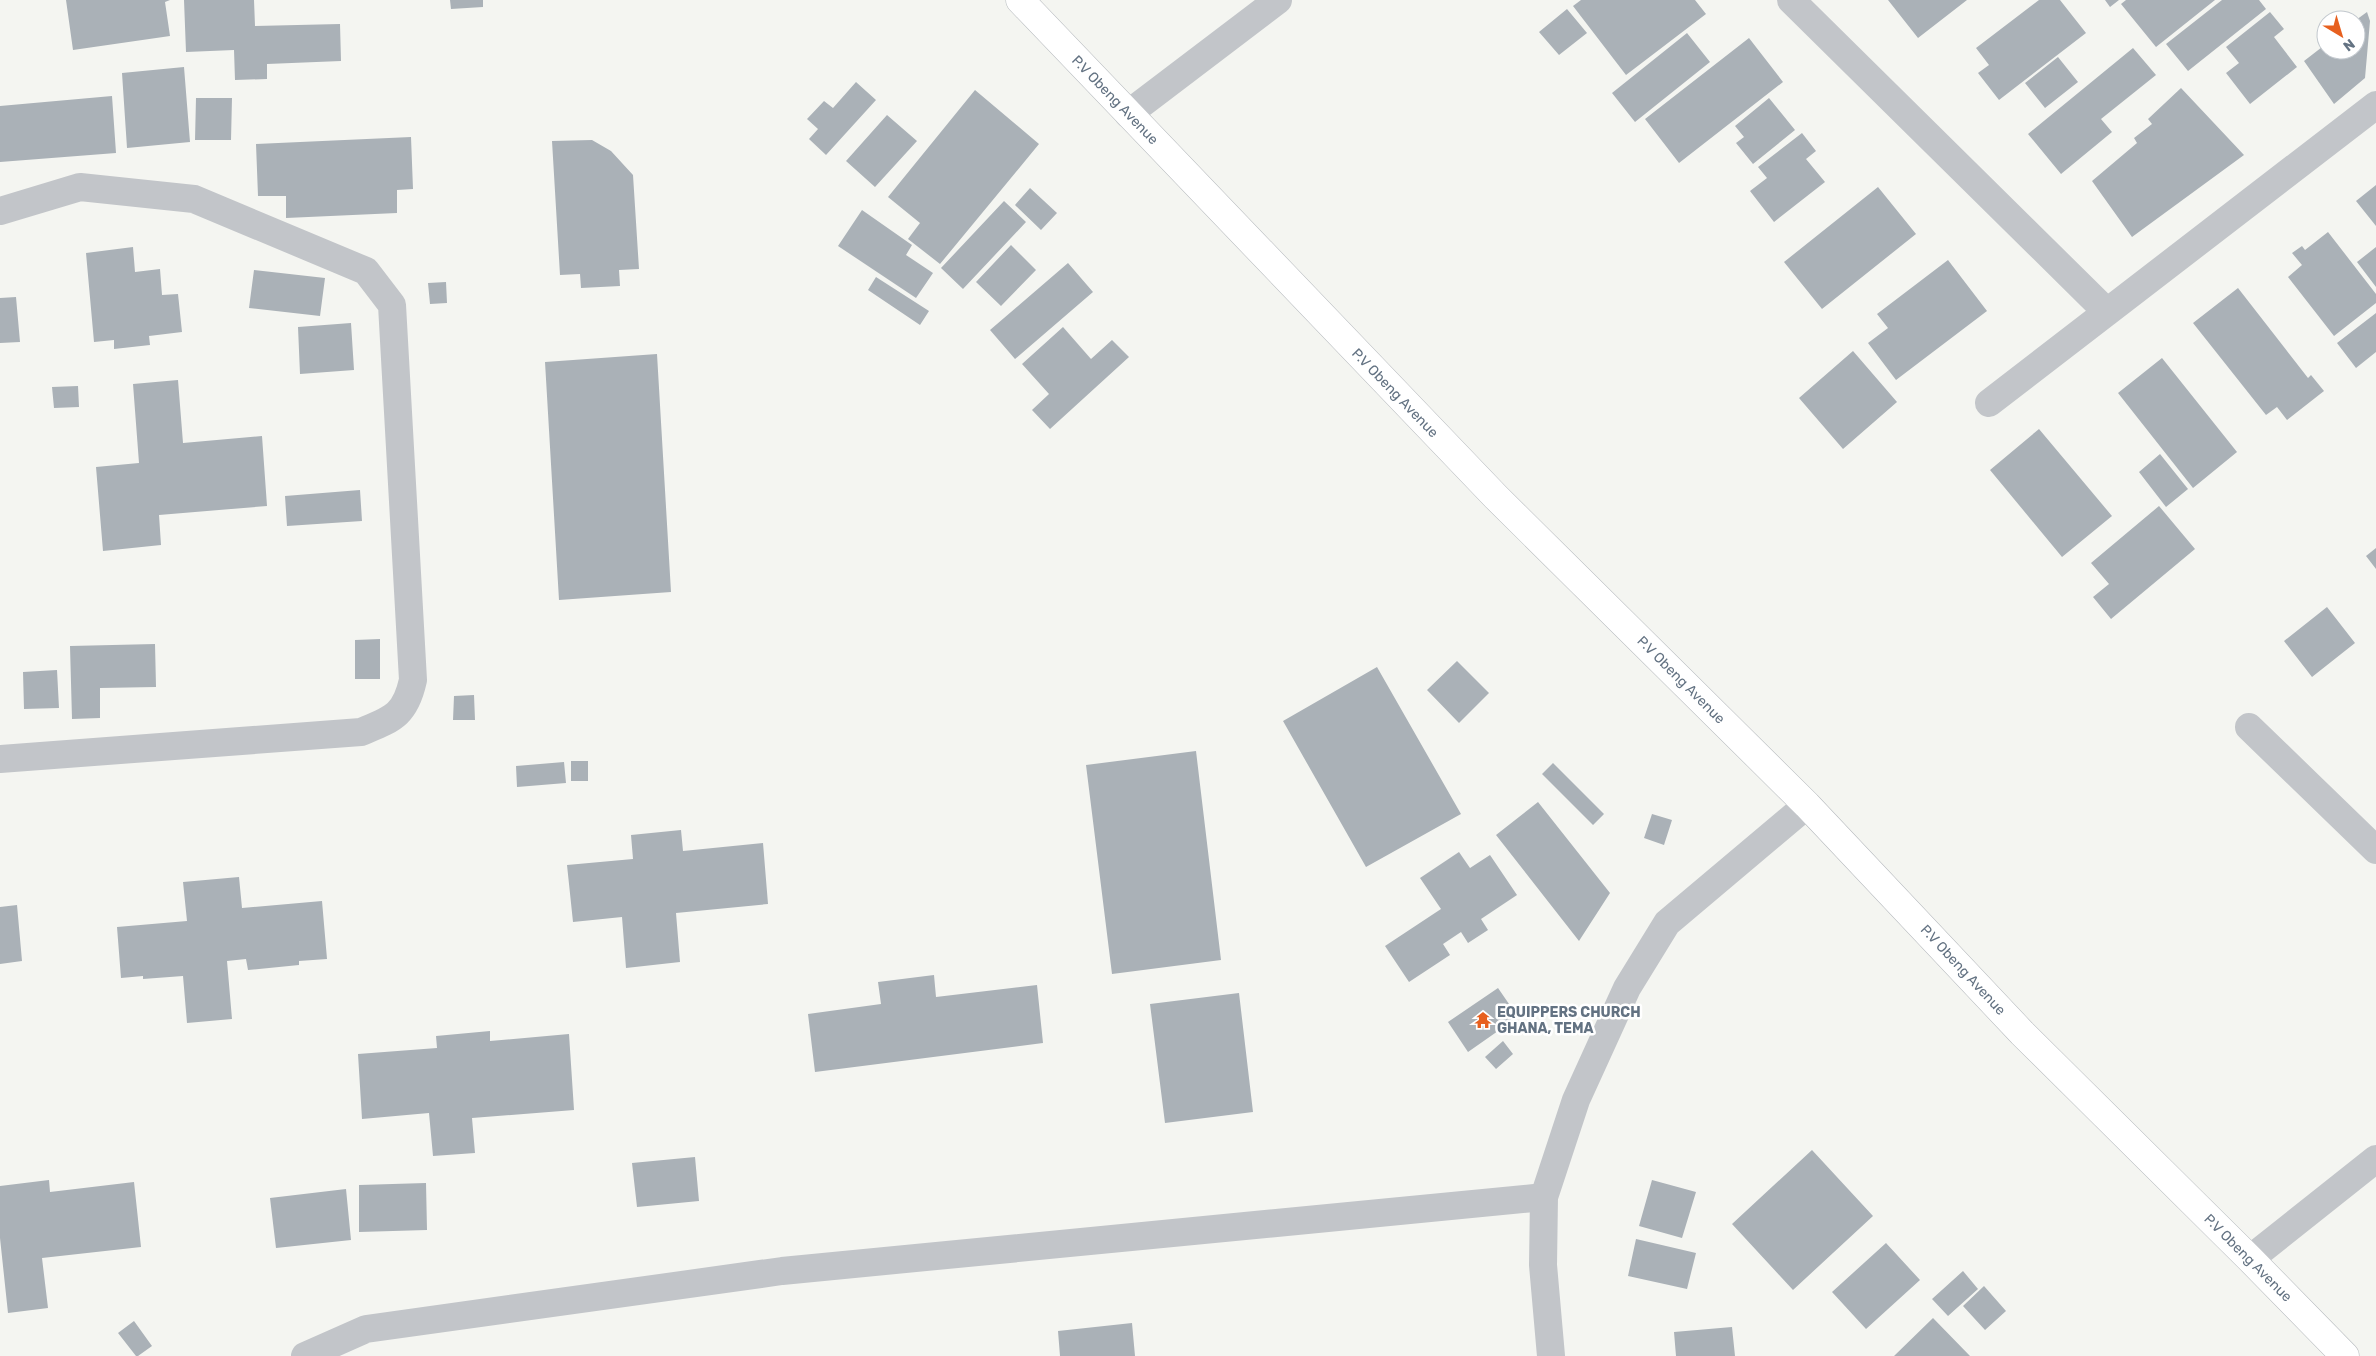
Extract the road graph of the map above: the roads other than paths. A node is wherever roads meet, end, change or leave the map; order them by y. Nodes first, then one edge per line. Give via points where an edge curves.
1 (1020, 0) edge
2 (1278, 0) edge
3 (1791, 0) edge
4 (2376, 105) edge
5 (1128, 114) junction
6 (0, 211) edge
7 (2107, 312) junction
8 (1989, 403) dead end
9 (2249, 727) dead end
10 (0, 759) edge
11 (1807, 805) junction
12 (2376, 850) edge
13 (2376, 1159) edge
14 (1544, 1197) junction
15 (2250, 1259) junction
16 (304, 1356) edge
17 (1551, 1356) edge
18 (2345, 1356) edge

1 - 5 main road, P.V Obeng Avenue
2 - 5 street
3 - 7 street
4 - 7 street
5 - 11 main road, P.V Obeng Avenue via 1496,497
6 - 10 street via 80,187 194,199 366,271 392,306 413,680 409,699 402,710 385,722 361,732
7 - 8 street
9 - 12 street
11 - 14 street via 1667,923 1627,988 1576,1100
11 - 15 main road, P.V Obeng Avenue via 2022,1033
13 - 15 street
14 - 16 street via 782,1271 366,1328
14 - 17 street via 1543,1265
15 - 18 main road, P.V Obeng Avenue

